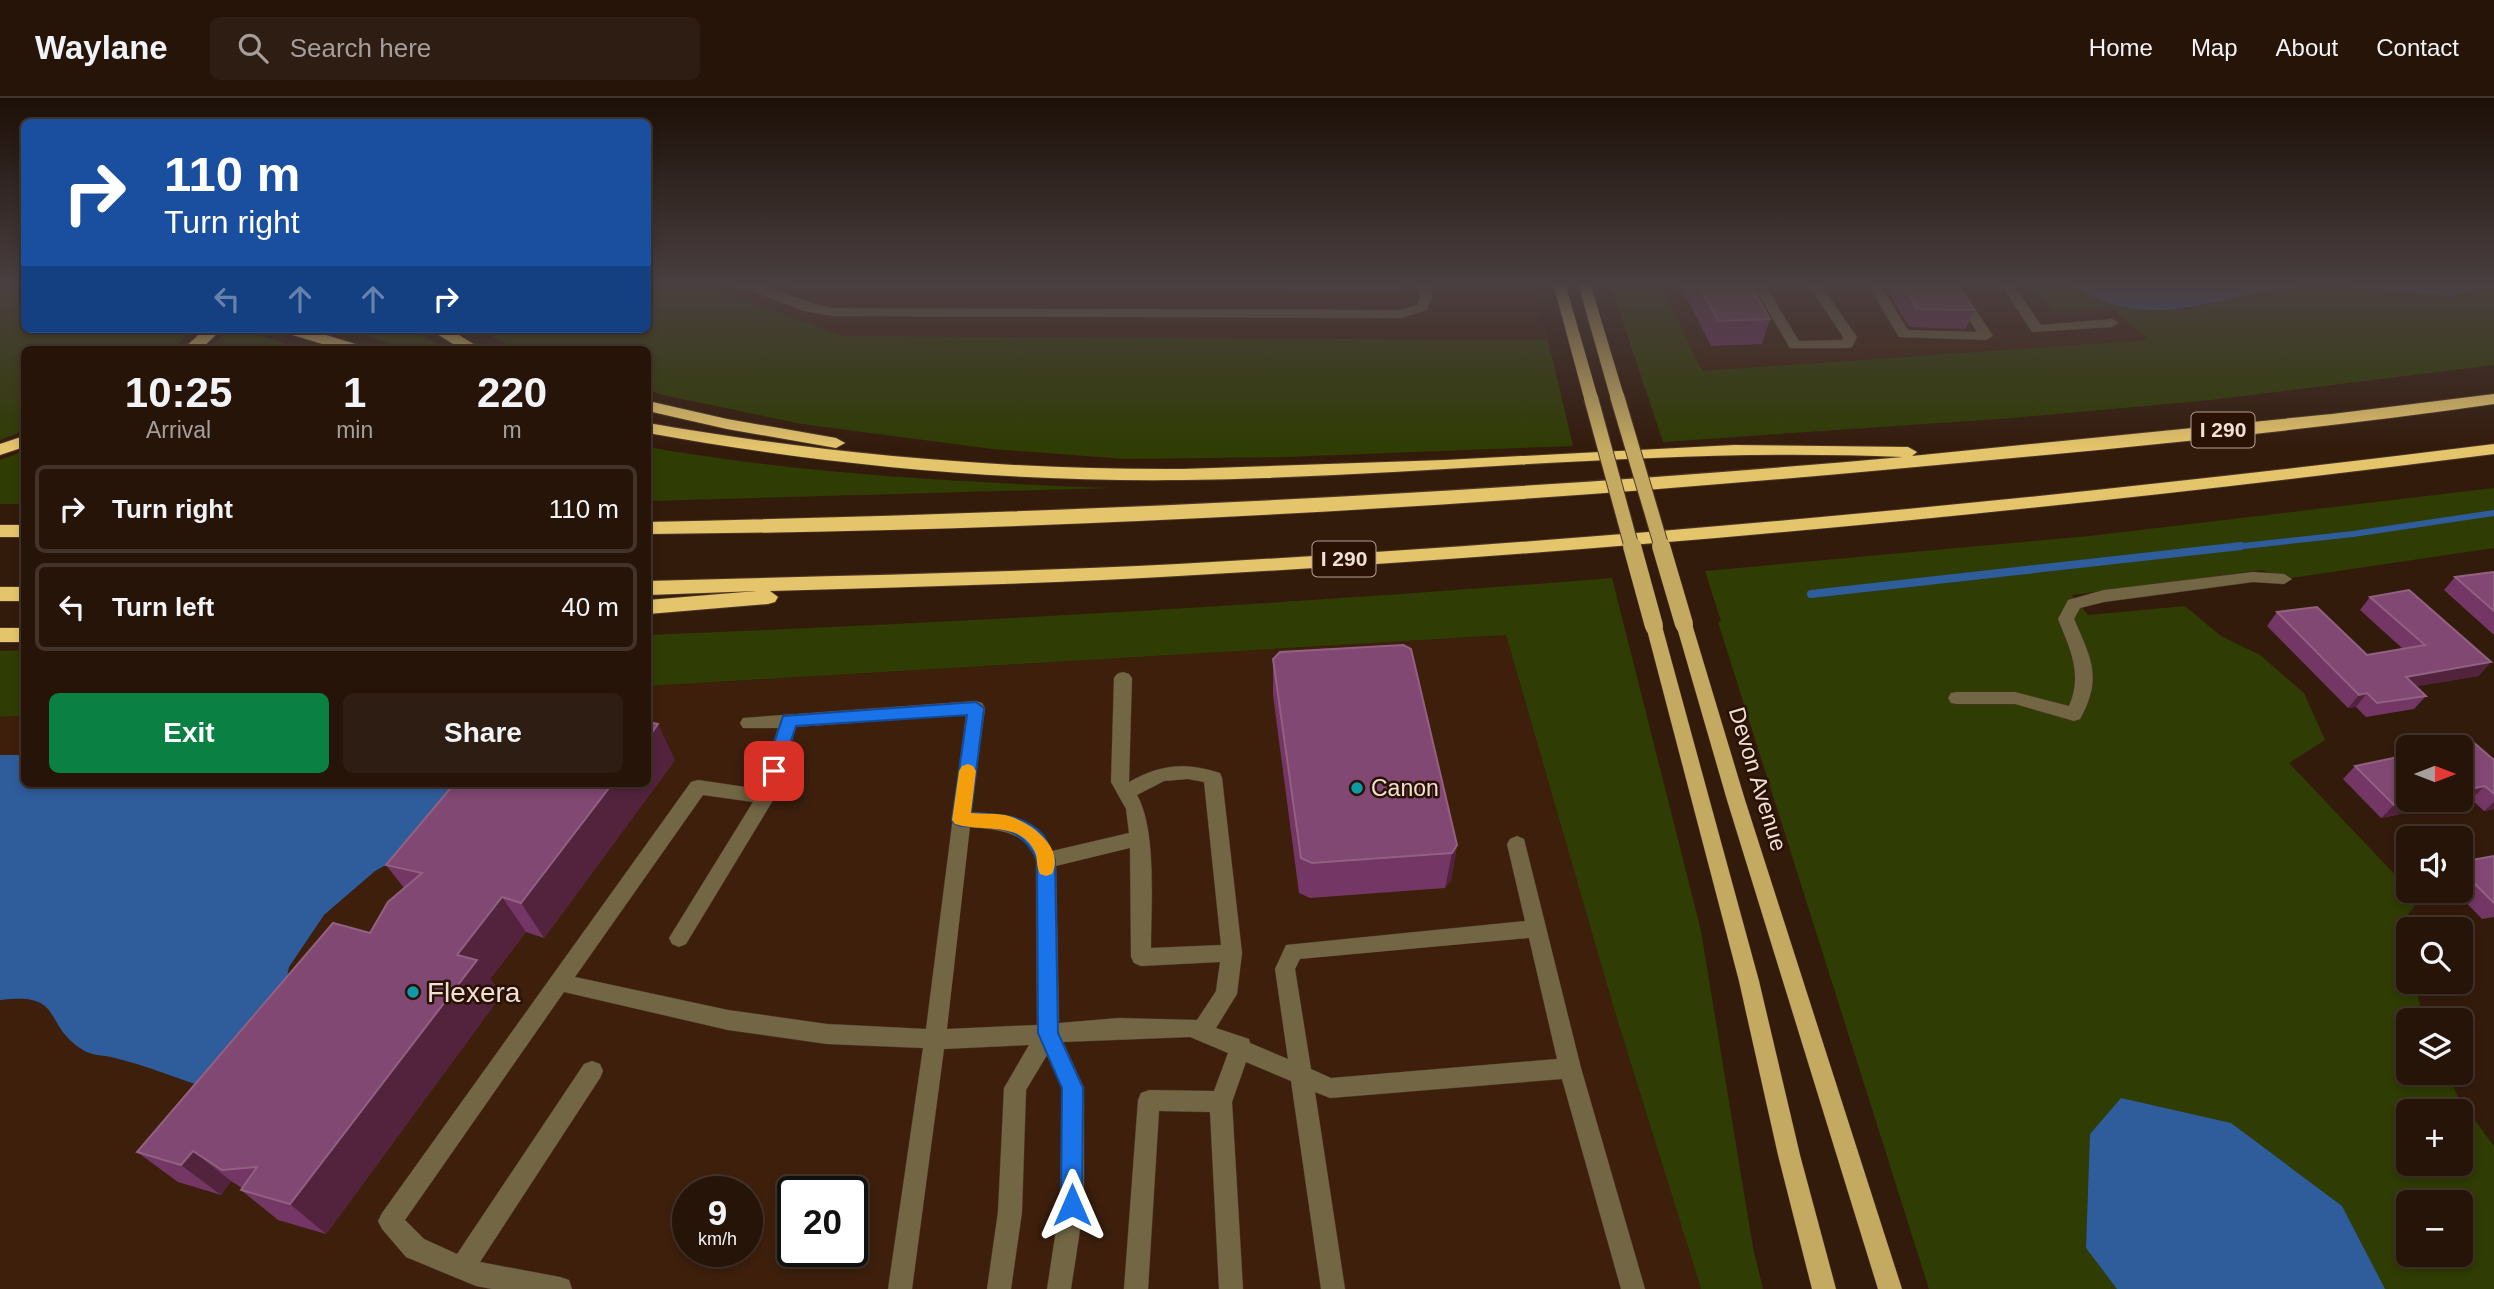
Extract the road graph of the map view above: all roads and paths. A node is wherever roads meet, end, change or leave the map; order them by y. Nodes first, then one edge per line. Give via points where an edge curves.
1 (321, 339) edge
2 (1574, 339) edge
3 (1600, 339) edge
4 (1791, 339) edge
5 (1849, 339) edge
6 (346, 346) edge
7 (2494, 399) edge
8 (651, 407) edge
9 (651, 429) edge
10 (21, 442) edge
11 (2494, 449) edge
12 (0, 450) edge
13 (1980, 457) junction
14 (1098, 474) junction
15 (651, 528) edge
16 (0, 531) edge
17 (21, 531) edge
18 (1059, 573) junction
19 (2284, 579) dead end
20 (651, 588) edge
21 (0, 594) edge
22 (21, 594) edge
23 (651, 607) edge
24 (0, 635) edge
25 (21, 635) edge
26 (1122, 678) dead end
27 (1957, 698) dead end
28 (789, 720) junction
29 (749, 723) dead end
30 (1126, 793) junction
31 (766, 797) junction
32 (961, 820) junction
33 (1139, 838) junction
34 (1517, 844) dead end
35 (1046, 860) junction
36 (1537, 929) junction
37 (678, 938) dead end
38 (1232, 953) junction
39 (559, 982) junction
40 (1202, 1030) junction
41 (1048, 1033) junction
42 (935, 1038) junction
43 (1241, 1046) junction
44 (1570, 1068) junction
45 (592, 1071) dead end
46 (1302, 1075) junction
47 (1221, 1102) junction
48 (462, 1268) junction
49 (560, 1289) edge
50 (900, 1289) edge
51 (999, 1289) edge
52 (1059, 1289) edge
53 (1136, 1289) edge
54 (1231, 1289) edge
55 (1333, 1289) edge
56 (1633, 1289) edge
57 (1824, 1289) edge
58 (1890, 1289) edge

1 - 6 highway
2 - 57 main road, bridge via 1749,981
3 - 58 main road, Devon Avenue, bridge via 1736,800
4 - 5 lane via 1795,345 1847,344
7 - 13 highway, I 290
8 - 14 highway via 841,444
9 - 14 highway via 727,443 893,463
10 - 12 highway
11 - 18 highway, I 290 via 1942,512 1416,555
13 - 14 highway via 1829,447 1446,465
13 - 15 highway, I 290 via 1590,489 976,522
16 - 17 highway
18 - 20 highway, I 290
18 - 23 highway
19 - 27 lane via 2239,579 2074,604 2066,619 2081,656 2085,689 2074,714 2015,698
21 - 22 highway
24 - 25 highway
26 - 30 lane via 1120,782
28 - 29 lane
28 - 31 lane
28 - 32 lane via 976,708
30 - 33 lane via 1135,808
30 - 38 lane via 1155,776 1179,770 1213,779
31 - 37 lane
31 - 39 lane via 698,787
32 - 35 lane via 1016,825 1037,839
32 - 42 lane
33 - 35 lane
33 - 38 lane via 1141,957
34 - 36 lane
35 - 41 lane
36 - 44 lane
36 - 46 lane via 1293,951 1285,969
38 - 40 lane via 1226,993
39 - 42 lane via 728,1020 827,1034
39 - 48 lane via 390,1221 415,1248
40 - 41 lane via 1166,1025
40 - 43 lane
41 - 42 lane
41 - 51 lane via 1015,1088 1010,1213
41 - 52 lane via 1073,1088 1072,1205
42 - 50 lane
43 - 46 lane
43 - 47 lane
44 - 46 lane via 1330,1088
44 - 56 lane
45 - 48 lane
46 - 55 lane
47 - 53 lane via 1149,1100
47 - 54 lane
48 - 49 lane

